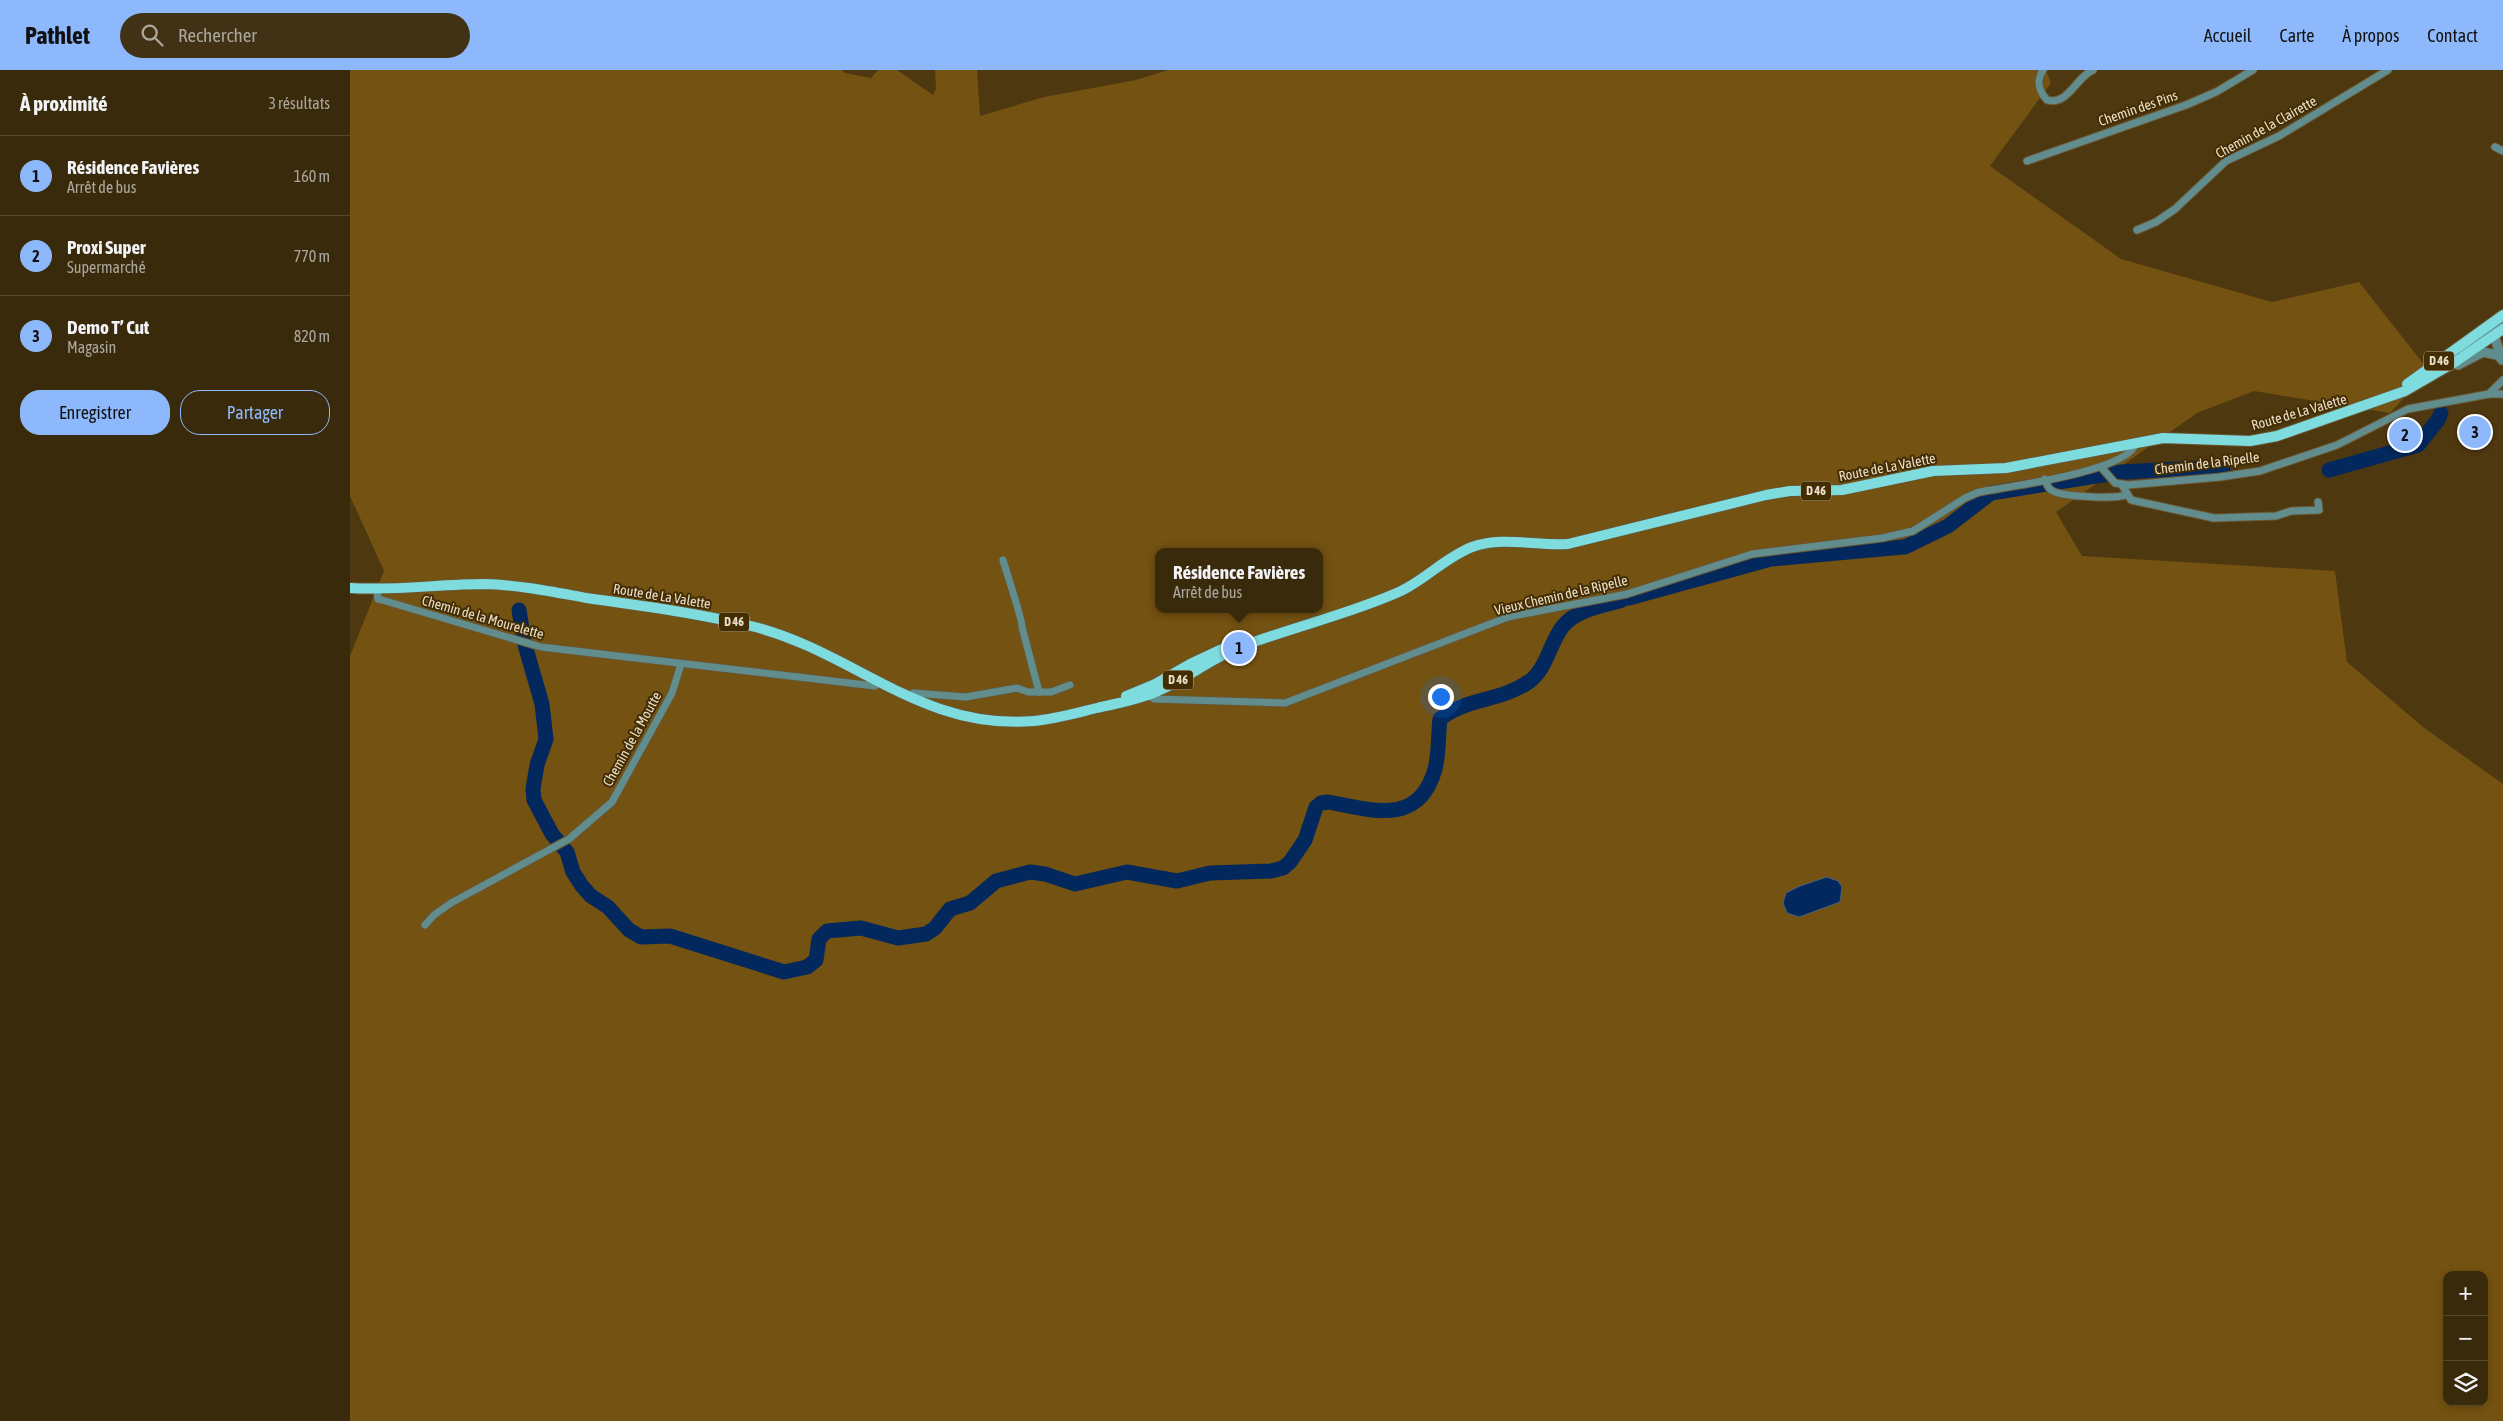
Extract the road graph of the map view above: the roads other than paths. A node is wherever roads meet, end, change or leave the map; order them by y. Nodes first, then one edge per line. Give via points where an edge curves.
1 (2043, 70) edge
2 (2093, 70) edge
3 (2253, 70) edge
4 (2388, 70) edge
5 (2495, 147) dead end
6 (2503, 151) edge
7 (2027, 160) dead end
8 (2137, 230) dead end
9 (2503, 315) edge
10 (2500, 329) edge
11 (2445, 357) junction
12 (2503, 361) edge
13 (2503, 380) edge
14 (2424, 381) junction
15 (2489, 394) junction
16 (2503, 394) edge
17 (2385, 399) junction
18 (2136, 443) junction
19 (2105, 472) junction
20 (2046, 483) junction
21 (2122, 485) junction
22 (2126, 495) junction
23 (2318, 502) dead end
24 (1003, 560) dead end
25 (355, 588) edge
26 (377, 590) junction
27 (681, 664) junction
28 (878, 681) junction
29 (1070, 685) dead end
30 (1039, 692) junction
31 (1146, 692) junction
32 (910, 698) junction
33 (425, 925) dead end

1 - 2 street via 2038,83 2045,98 2052,101 2065,97 2081,78
3 - 7 street, Chemin des Pins via 2186,105
4 - 8 street, Chemin de la Clairette via 2279,136 2226,161 2175,209
5 - 6 street
9 - 11 main road, Route de La Valette / D 46
10 - 11 street
10 - 12 street
10 - 14 main road, Route de La Valette / D 46
11 - 17 main road, Route de La Valette / D 46
12 - 14 street via 2489,352 2479,353
13 - 15 street
14 - 17 main road, Route de La Valette / D 46
15 - 16 street, Chemin de la Ripelle
15 - 21 street, Chemin de la Ripelle via 2408,409 2337,445 2260,470 2220,477
17 - 18 main road, Route de La Valette / D 46 via 2277,436 2250,441 2177,437
18 - 19 street, Vieux Chemin de la Ripelle via 2129,453
18 - 31 main road, Route de La Valette / D 46 via 2006,468 1933,470 1842,490 1766,495 1568,544 1512,541 1482,545 1459,554 1405,589 1365,606 1262,639 1213,659 1168,686
19 - 20 street, Vieux Chemin de la Ripelle
19 - 21 street
20 - 22 street via 2055,492 2102,498
20 - 31 street, Vieux Chemin de la Ripelle via 1978,492 1905,533 1752,554 1627,594 1508,617 1285,703 1154,700
21 - 22 street
22 - 23 street via 2134,501 2214,518 2276,516 2291,511 2319,510
24 - 30 street via 1023,622
25 - 26 main road, Route de La Valette / D 46
26 - 27 street, Chemin de la Mourelette via 378,598 382,600 540,648
26 - 28 main road, Route de La Valette / D 46 via 504,585 683,612 754,626 795,640
27 - 28 street via 875,686
27 - 33 street, Chemin de la Moutte via 672,693 612,802 569,839 451,903
28 - 32 main road, Route de La Valette / D 46
29 - 30 street via 1051,692
30 - 32 street via 1017,688 966,697 913,693
31 - 32 main road, Route de La Valette / D 46 via 1090,710 1034,721 984,720 948,713

